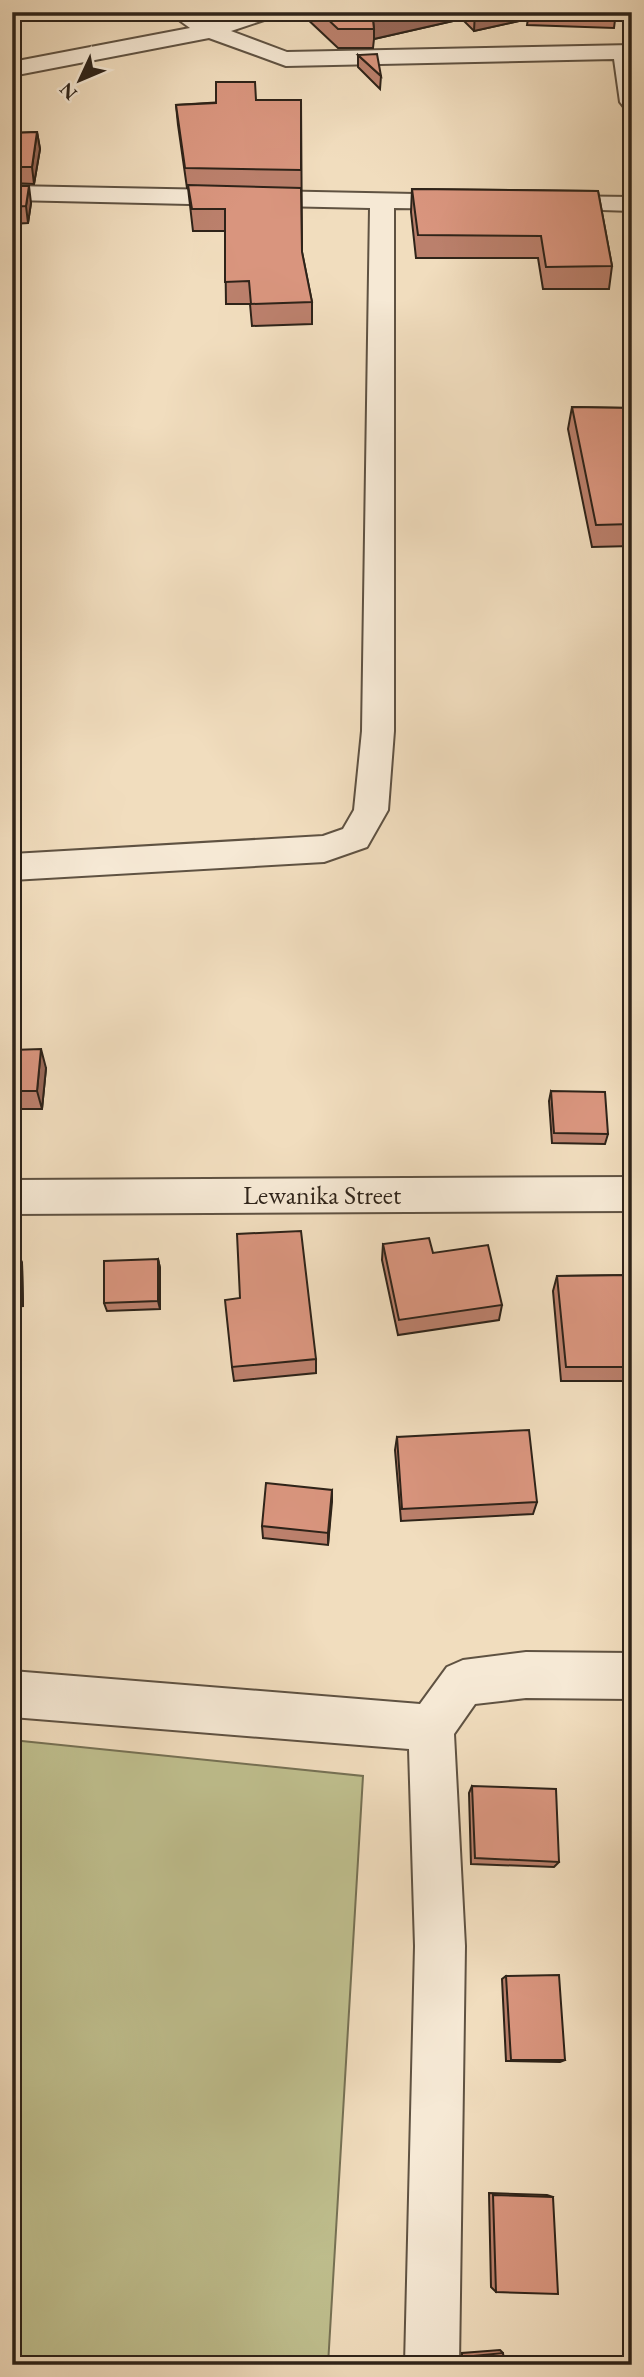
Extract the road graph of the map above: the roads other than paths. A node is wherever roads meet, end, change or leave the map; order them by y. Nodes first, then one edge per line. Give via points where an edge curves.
1 (179, 12) edge
2 (265, 12) edge
3 (209, 31) junction
4 (628, 52) edge
5 (12, 69) edge
6 (632, 102) edge
7 (12, 192) edge
8 (382, 201) junction
9 (493, 202) edge
10 (521, 203) edge
11 (632, 204) edge
12 (12, 867) edge
13 (632, 1194) edge
14 (12, 1197) edge
15 (632, 1676) edge
16 (12, 1693) edge
17 (431, 1728) junction
18 (432, 2365) edge

1 - 3 street
2 - 3 street
3 - 4 street via 258,51 297,60
3 - 5 street
4 - 6 street
7 - 8 street
8 - 9 street
8 - 12 street via 378,730 371,810 355,838 324,849
10 - 11 street
13 - 14 street, Lewanika Street
15 - 17 street via 526,1675 463,1683
16 - 17 street
17 - 18 street via 440,1946

